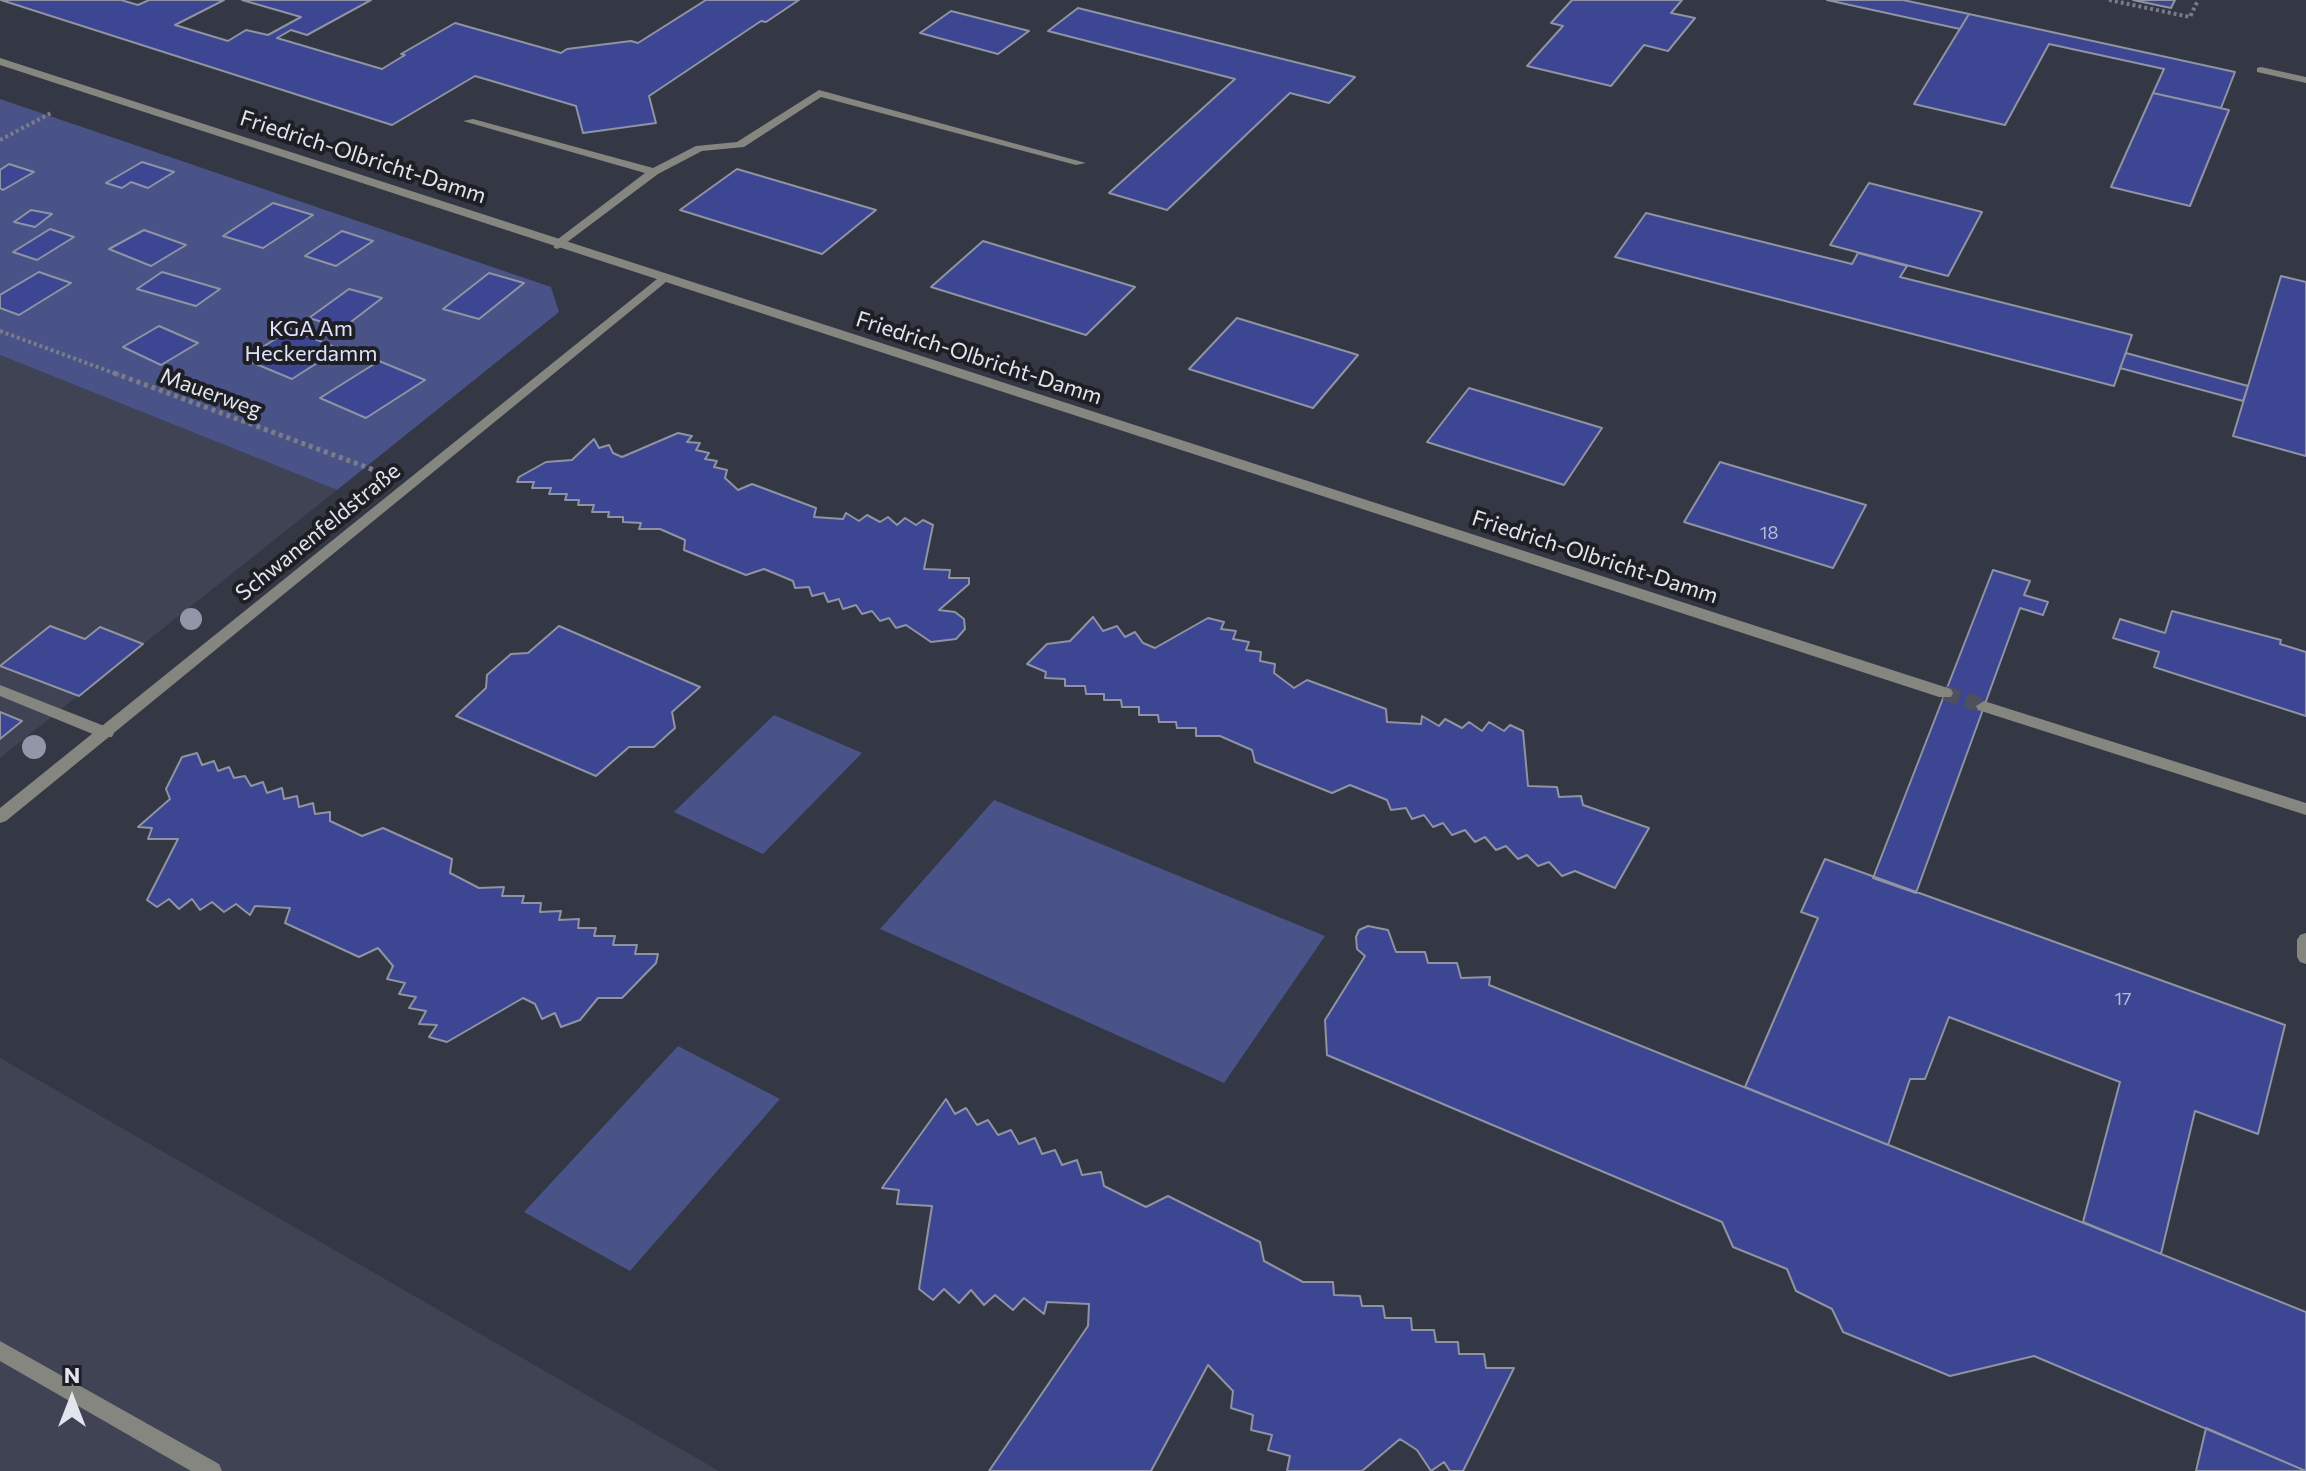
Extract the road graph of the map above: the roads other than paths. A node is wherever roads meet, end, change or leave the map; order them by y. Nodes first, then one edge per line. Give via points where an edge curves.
1 (0, 61) edge
2 (2261, 70) dead end
3 (2306, 80) edge
4 (469, 121) dead end
5 (1080, 163) dead end
6 (654, 172) junction
7 (558, 245) junction
8 (662, 279) junction
9 (0, 690) edge
10 (1945, 693) tunnel mouth
11 (1984, 706) tunnel mouth
12 (106, 733) junction
13 (2306, 809) edge
14 (0, 817) edge
15 (2306, 940) edge
16 (2306, 957) edge
17 (0, 1350) edge
18 (211, 1471) edge

1 - 7 street, Friedrich-Olbricht-Damm
2 - 3 street
4 - 6 street
5 - 6 street via 819,93 740,145 700,148
6 - 7 street
7 - 8 street, Friedrich-Olbricht-Damm
8 - 10 street, Friedrich-Olbricht-Damm
8 - 12 street, Schwanenfeldstraße
9 - 12 street
11 - 13 street
12 - 14 street, Schwanenfeldstraße
15 - 16 street
17 - 18 street

